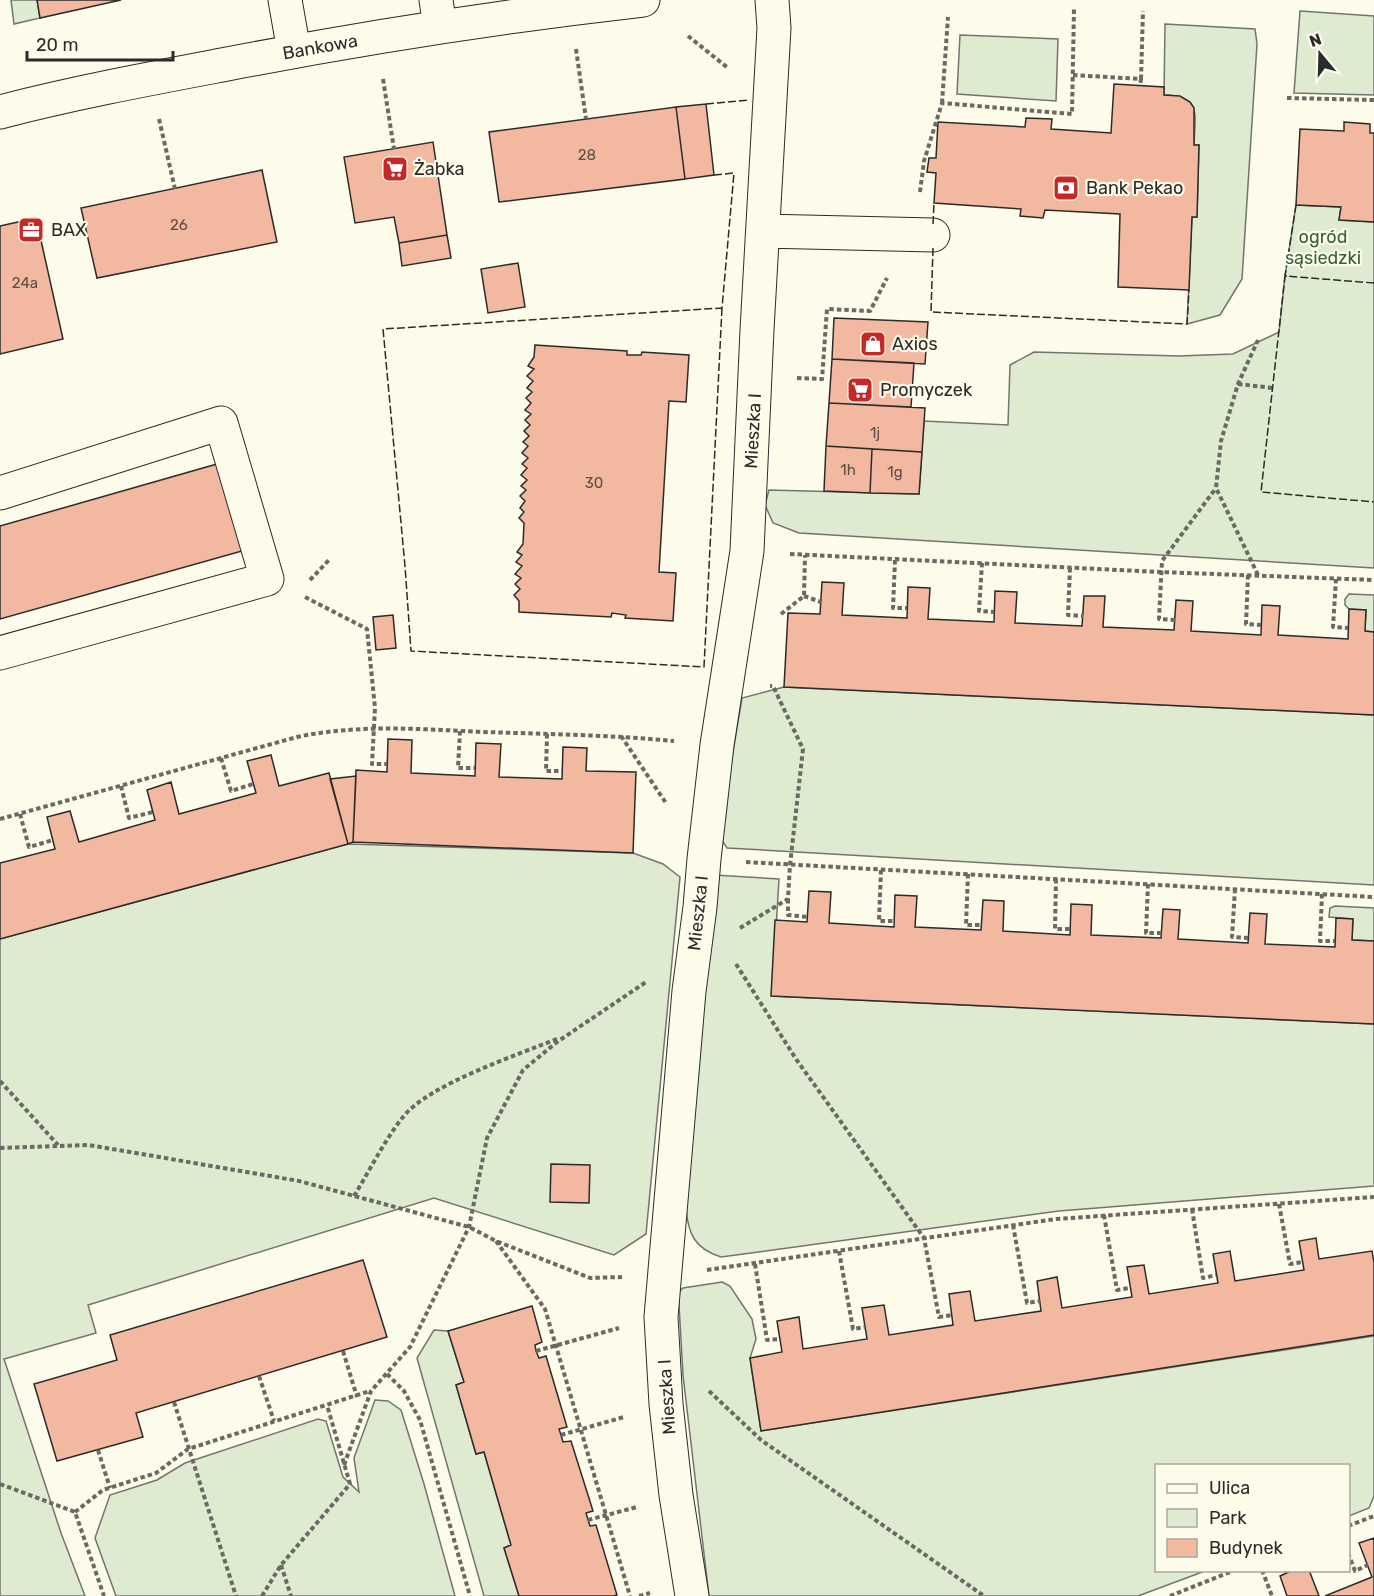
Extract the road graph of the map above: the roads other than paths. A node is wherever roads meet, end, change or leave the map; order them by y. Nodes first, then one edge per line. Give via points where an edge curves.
1 (285, 0) edge
2 (643, 0) edge
3 (772, 0) edge
4 (438, 13) edge
5 (294, 51) junction
6 (2, 102) edge
7 (763, 231) junction
8 (933, 235) dead end
9 (0, 493) edge
10 (0, 653) edge
11 (692, 1596) edge

1 - 5 street
2 - 4 street, Bankowa
3 - 7 street, Mieszka I via 774,28
4 - 5 street, Bankowa
5 - 6 street, Bankowa
7 - 8 street
7 - 11 street, Mieszka I via 747,550 704,859 662,1332 676,1496
9 - 10 street via 221,423 267,579

